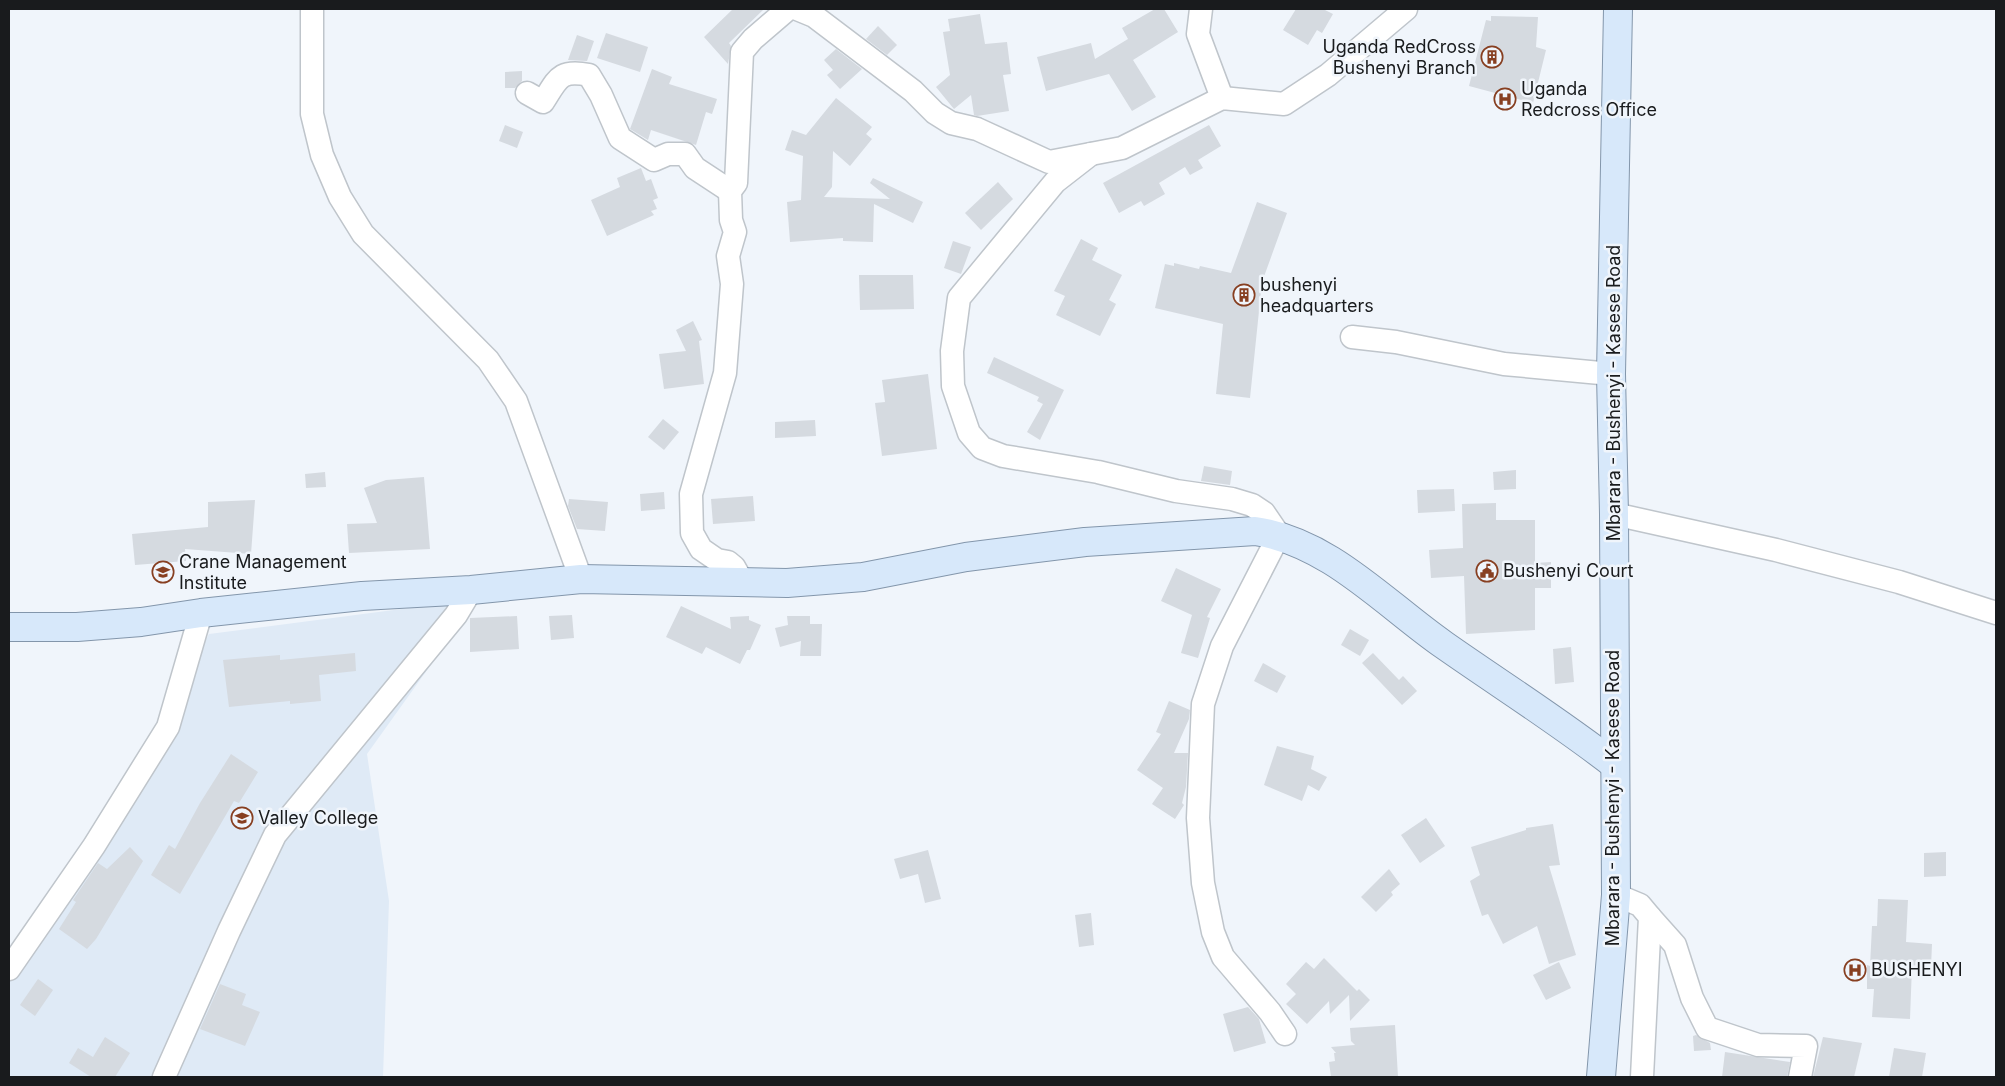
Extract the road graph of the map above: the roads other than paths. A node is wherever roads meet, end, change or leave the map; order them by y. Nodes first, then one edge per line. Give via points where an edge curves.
1 (312, 9) edge
2 (788, 9) edge
3 (797, 9) edge
4 (1201, 9) edge
5 (1406, 9) edge
6 (1618, 9) edge
7 (527, 93) dead end
8 (1222, 98) junction
9 (1091, 154) junction
10 (730, 191) junction
11 (1352, 338) dead end
12 (1611, 374) junction
13 (1614, 514) junction
14 (1279, 534) junction
15 (581, 579) junction
16 (743, 583) junction
17 (471, 590) junction
18 (201, 613) junction
19 (1996, 613) edge
20 (9, 627) edge
21 (1615, 765) junction
22 (1616, 895) junction
23 (1650, 917) junction
24 (9, 969) edge
25 (1285, 1034) dead end
26 (164, 1077) edge
27 (1601, 1077) edge
28 (1642, 1077) edge
29 (1800, 1077) edge

1 - 15 street via 312,114 322,155 340,196 363,234 488,360 516,400
2 - 10 street via 742,52 736,183
3 - 9 street via 814,16 913,91 935,113 951,122 978,129 1049,162
4 - 8 street via 1198,34
5 - 8 street via 1328,75 1284,104
6 - 12 main road, Mbarara - Bushenyi - Kasese Road
7 - 10 street via 543,102 559,77 572,72 589,75 620,138 654,160 668,154 685,154 695,168
8 - 9 street via 1122,148
9 - 14 street via 1055,182 959,298 952,352 953,386 969,433 982,448 1003,456 1098,472 1252,505 1264,513
10 - 16 street via 731,220 735,232 728,256 732,284 725,373 691,494 692,533 701,549 734,567
11 - 12 street via 1396,342 1504,364
12 - 13 main road, Mbarara - Bushenyi - Kasese Road
13 - 19 street via 1776,550 1899,582
13 - 21 main road, Mbarara - Bushenyi - Kasese Road
14 - 16 main road via 1234,531 1085,542 966,557 863,577
14 - 21 main road via 1318,553 1367,585 1443,644 1576,734
14 - 25 street via 1222,646 1203,704 1198,818 1203,883 1223,957
15 - 16 main road
15 - 17 main road
17 - 18 main road via 362,596
17 - 26 street via 456,615 275,835
18 - 20 main road via 86,627
18 - 24 street via 168,727 94,846
21 - 22 main road, Mbarara - Bushenyi - Kasese Road
22 - 23 street via 1640,905
22 - 27 main road, Mbarara - Bushenyi - Kasese Road
23 - 28 street
23 - 29 street via 1675,945 1692,998 1707,1028 1758,1044 1806,1046

